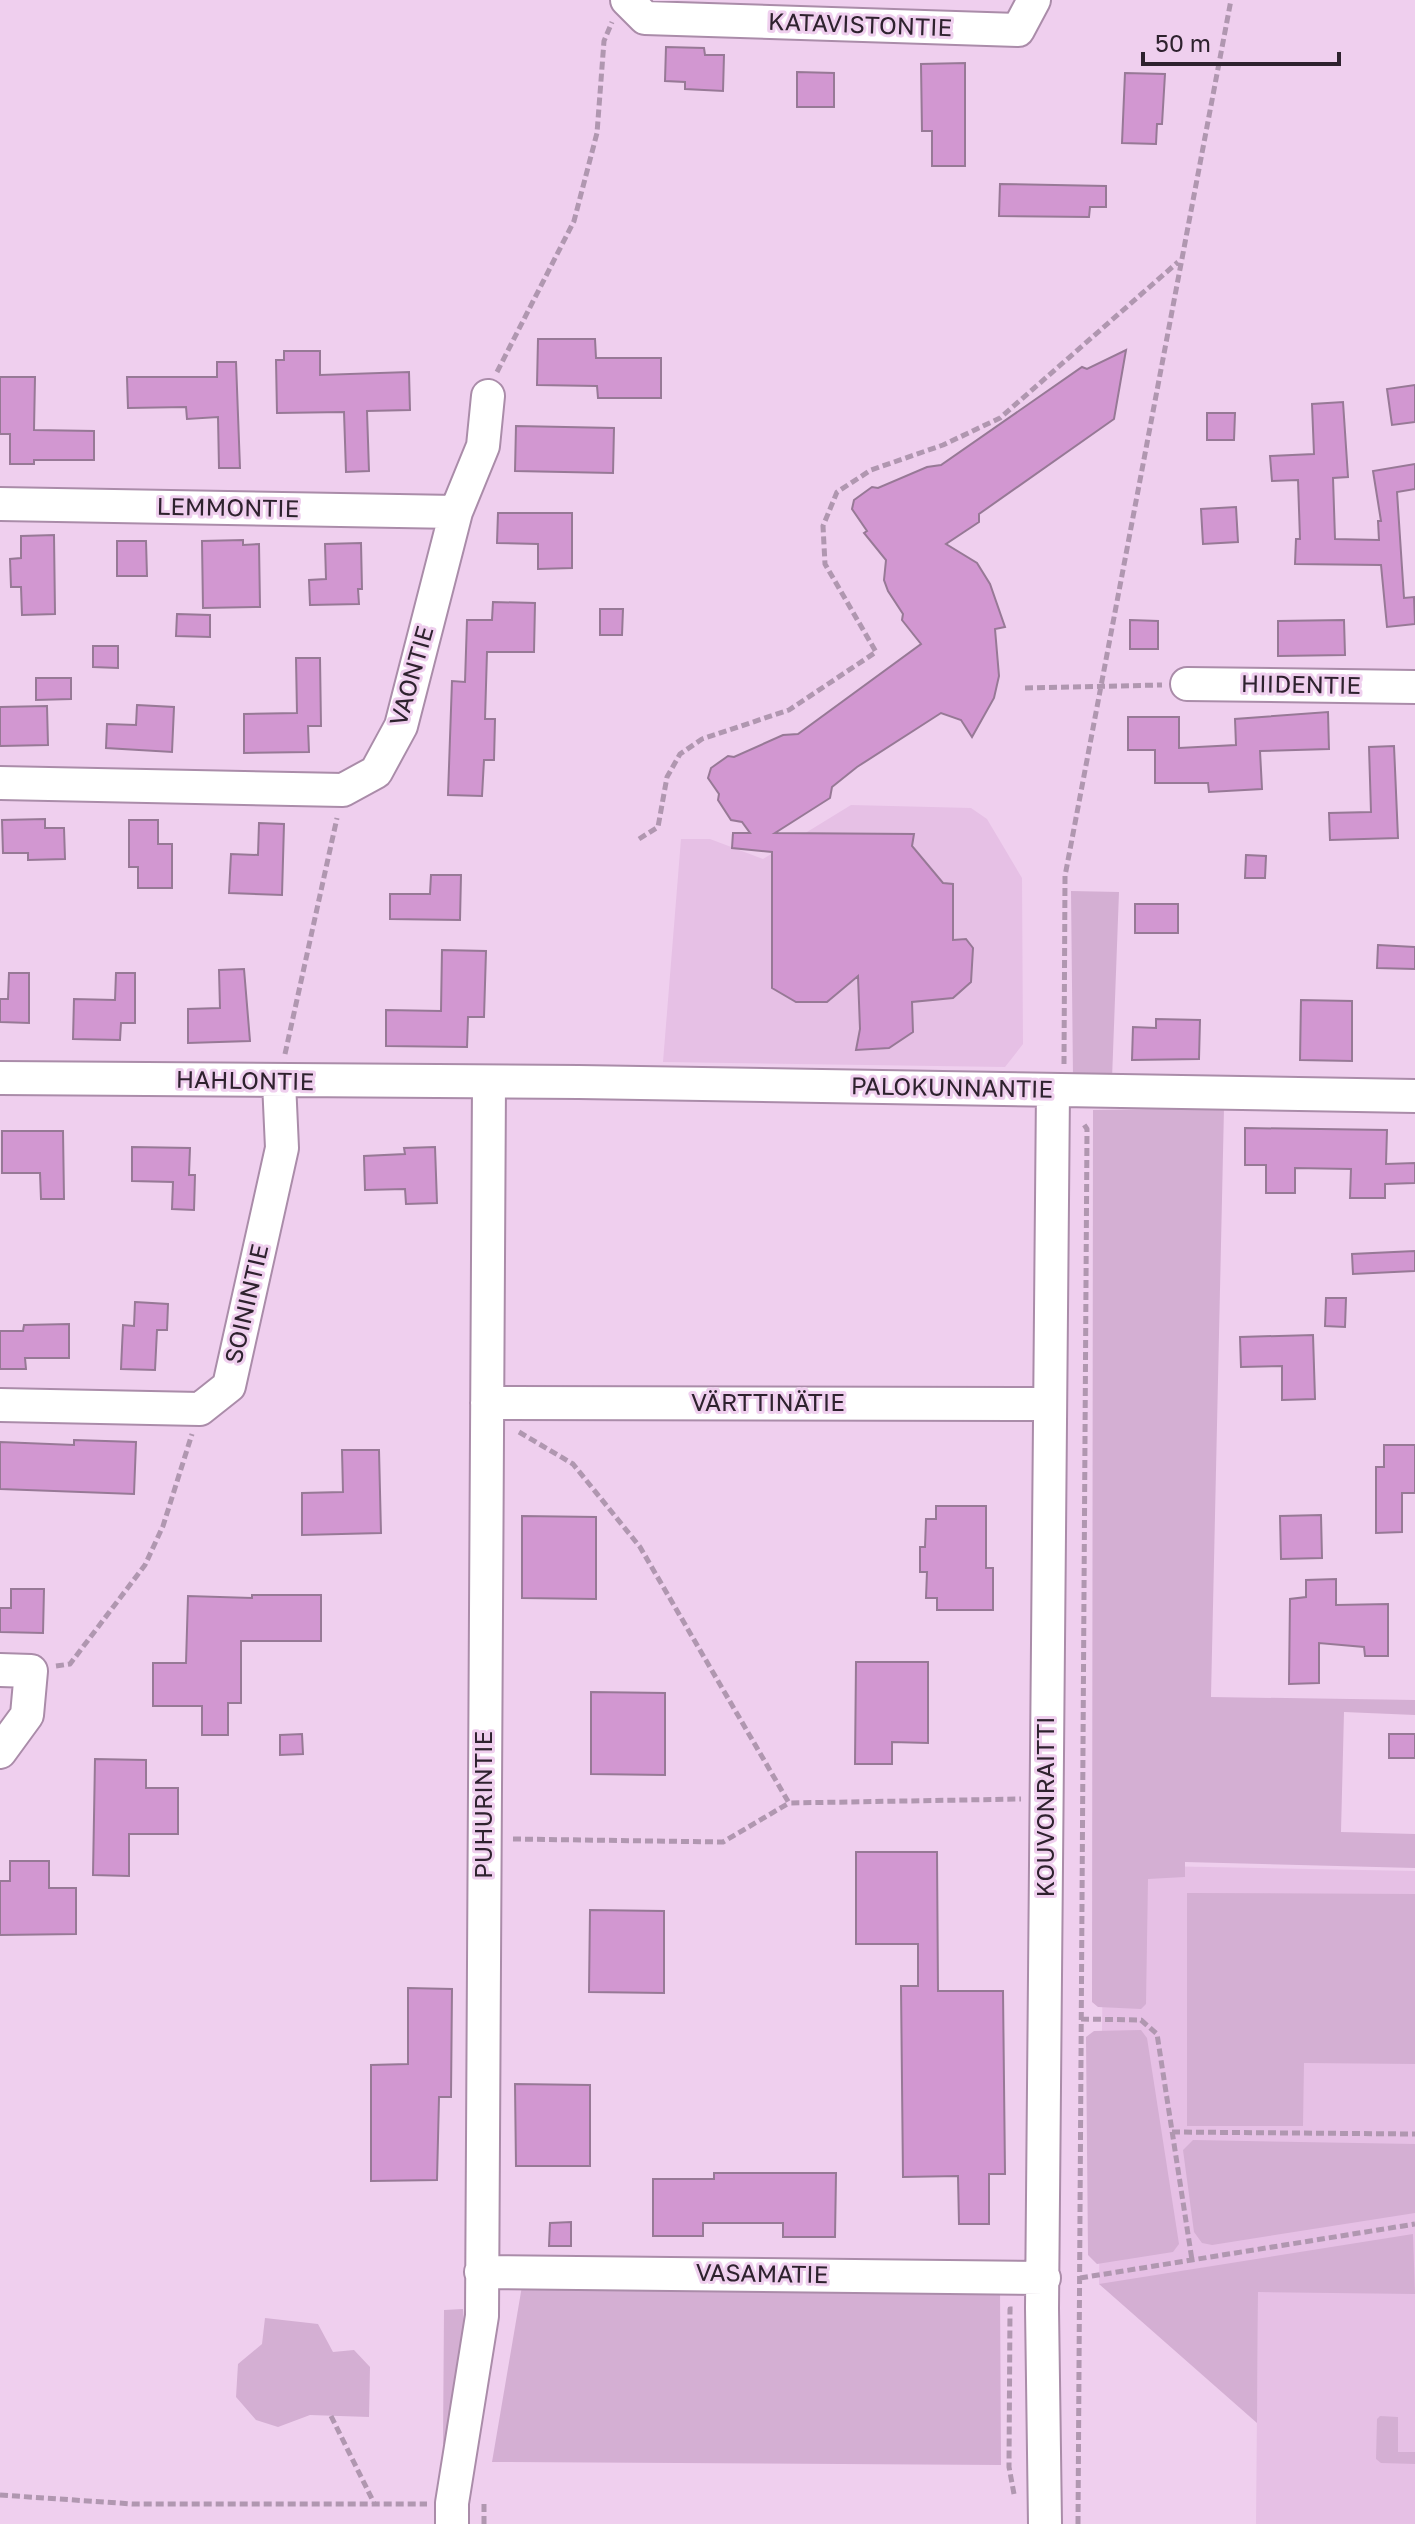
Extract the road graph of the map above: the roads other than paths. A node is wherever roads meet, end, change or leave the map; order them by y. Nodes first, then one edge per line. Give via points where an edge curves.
1 (1034, 0) edge
2 (622, 7) edge
3 (488, 396) road end
4 (0, 504) edge
5 (456, 512) junction
6 (1187, 684) road end
7 (1415, 687) edge
8 (0, 783) edge
9 (0, 1078) edge
10 (279, 1082) junction
11 (489, 1083) junction
12 (1061, 1090) junction
13 (1415, 1096) edge
14 (1048, 1404) junction
15 (0, 1405) edge
16 (498, 1414) junction
17 (16, 1671) edge
18 (0, 1752) edge
19 (481, 2272) junction
20 (1044, 2278) junction
21 (452, 2514) edge
22 (1045, 2524) edge

1 - 2 street, KATAVISTONTIE via 1018,30 645,18
3 - 5 street, VAONTIE via 483,446
4 - 5 street, LEMMONTIE
5 - 8 street, VAONTIE via 401,726 376,772 343,790
6 - 7 street, HIIDENTIE
9 - 10 street, HAHLONTIE
10 - 11 street, HAHLONTIE
10 - 15 street, SOININTIE via 282,1148 229,1386 200,1409
11 - 12 street, PALOKUNNANTIE
11 - 16 street, PUHURINTIE
12 - 13 street, PALOKUNNANTIE
12 - 14 street, KOUVONRAITTI
14 - 16 street, VÄRTTINÄTIE
14 - 20 street, KOUVONRAITTI
16 - 19 street, PUHURINTIE
17 - 18 street via 27,1715
19 - 20 street, VASAMATIE
19 - 21 street, PUHURINTIE via 482,2316
20 - 22 street, KOUVONRAITTI

